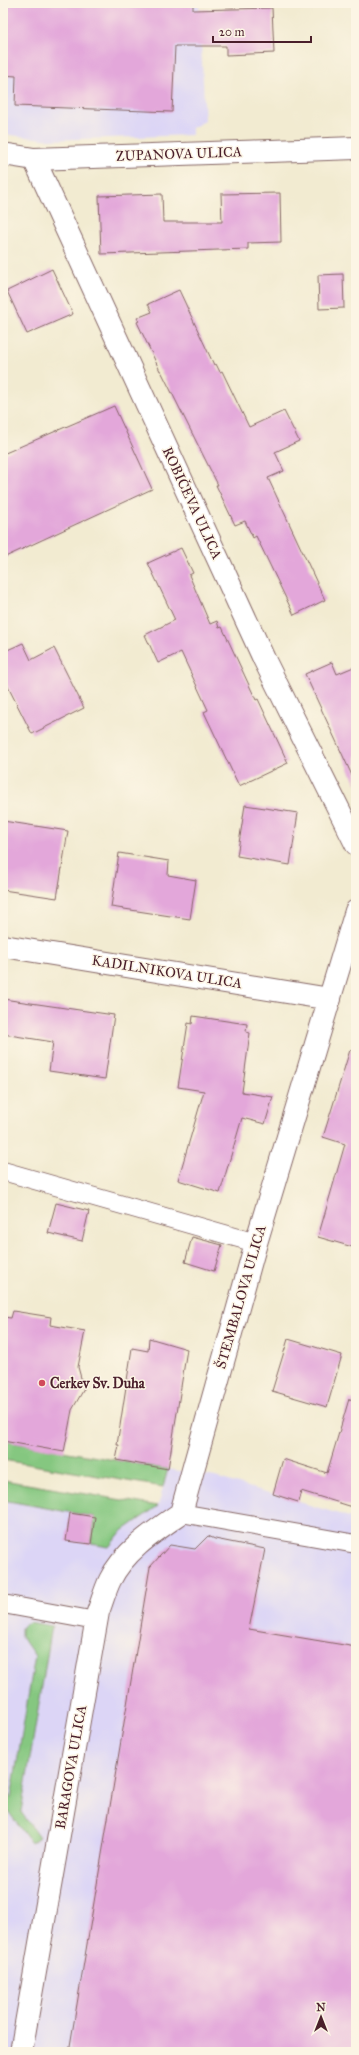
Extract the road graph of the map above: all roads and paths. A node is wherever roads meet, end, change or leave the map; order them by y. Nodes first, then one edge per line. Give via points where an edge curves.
1 (356, 148) edge
2 (3, 154) edge
3 (34, 159) junction
4 (356, 844) edge
5 (356, 911) edge
6 (3, 946) edge
7 (330, 999) junction
8 (3, 1171) edge
9 (256, 1243) junction
10 (181, 1513) junction
11 (356, 1544) edge
12 (3, 1604) edge
13 (96, 1621) junction
14 (21, 2052) edge

1 - 3 street, ZUPANOVA ULICA
2 - 3 street, ZUPANOVA ULICA
3 - 4 street, ROBIČEVA ULICA via 264,659
5 - 7 street, ŠTEMBALOVA ULICA
6 - 7 street, KADILNIKOVA ULICA
7 - 9 street, ŠTEMBALOVA ULICA
8 - 9 lane
9 - 10 street, ŠTEMBALOVA ULICA
10 - 11 lane
10 - 13 street, BARAGOVA ULICA via 150,1535 126,1557 110,1579
12 - 13 lane
13 - 14 street, BARAGOVA ULICA

